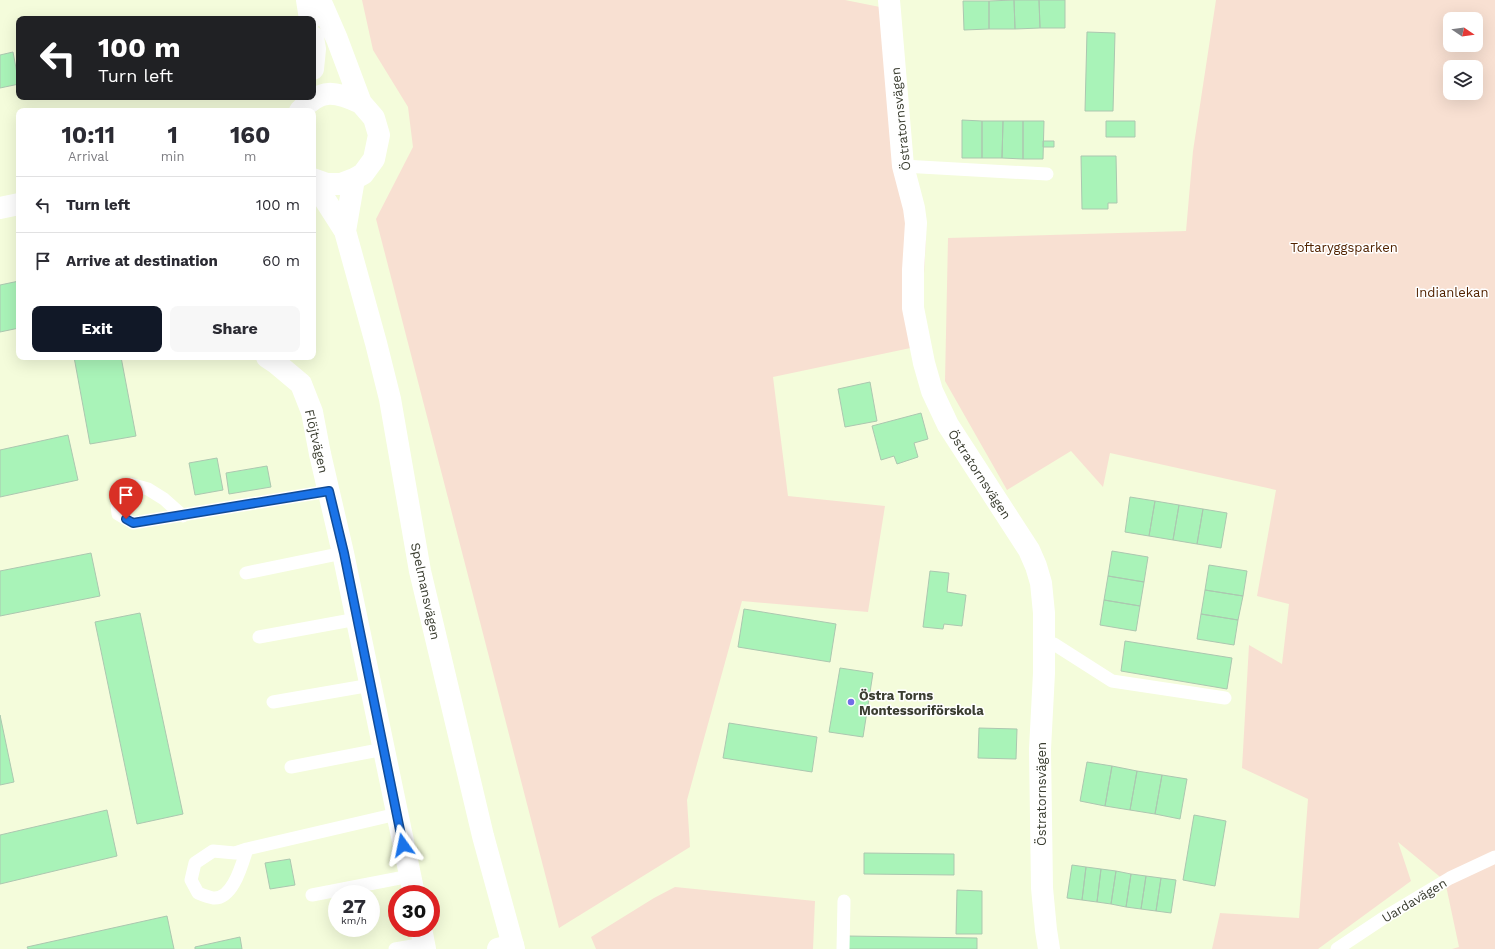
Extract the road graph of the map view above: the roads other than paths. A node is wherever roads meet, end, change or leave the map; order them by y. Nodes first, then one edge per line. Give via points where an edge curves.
1 (307, 0) edge
2 (320, 0) edge
3 (889, 0) edge
4 (310, 16) edge
5 (316, 98) edge
6 (361, 103) junction
7 (903, 166) junction
8 (1047, 174) dead end
9 (354, 179) junction
10 (316, 181) edge
11 (316, 185) edge
12 (16, 205) edge
13 (0, 208) edge
14 (345, 231) junction
15 (272, 360) edge
16 (329, 491) junction
17 (183, 516) junction
18 (344, 553) junction
19 (246, 573) dead end
20 (357, 619) junction
21 (259, 638) dead end
22 (1044, 644) junction
23 (370, 685) junction
24 (1225, 698) dead end
25 (273, 702) dead end
26 (384, 749) junction
27 (291, 766) dead end
28 (397, 814) junction
29 (247, 850) junction
30 (1495, 857) edge
31 (412, 885) edge
32 (388, 887) edge
33 (312, 895) dead end
34 (844, 901) dead end
35 (424, 940) edge
36 (508, 948) edge
37 (395, 949) edge
38 (843, 949) edge
39 (1050, 949) edge
40 (1337, 949) edge

1 - 4 street
2 - 6 street, Spelmansvägen
3 - 7 street, Östratornsvägen
5 - 6 street, Spelmansvägen via 325,94 344,96
6 - 9 street, Spelmansvägen via 374,118 379,136 374,159 363,174
7 - 8 lane
7 - 22 street, Östratornsvägen via 916,223 913,308 932,391 948,424 1029,550 1041,583
9 - 10 street, Spelmansvägen via 341,184
9 - 14 street, Spelmansvägen
11 - 14 street, Spelmansvägen
12 - 13 street
14 - 36 street, Spelmansvägen via 390,399 420,572
15 - 16 street, Flöjtvägen via 301,384 312,412
16 - 17 lane
16 - 18 street, Flöjtvägen
17 - 17 lane via 133,523 118,514 116,494 130,484 148,489
18 - 19 lane
18 - 20 street, Flöjtvägen
20 - 21 lane
20 - 23 street, Flöjtvägen
22 - 24 lane via 1054,644 1112,681
22 - 39 street, Östratornsvägen via 1040,749 1042,888
23 - 25 lane
23 - 26 street, Flöjtvägen
26 - 27 lane
26 - 28 street, Flöjtvägen
28 - 29 lane
28 - 31 street, Flöjtvägen
29 - 29 lane via 213,851 195,863 191,880 198,893 214,898 228,892 239,874
30 - 40 lane, Uardavägen via 1450,878 1385,916
32 - 33 lane
34 - 38 lane
35 - 37 lane

